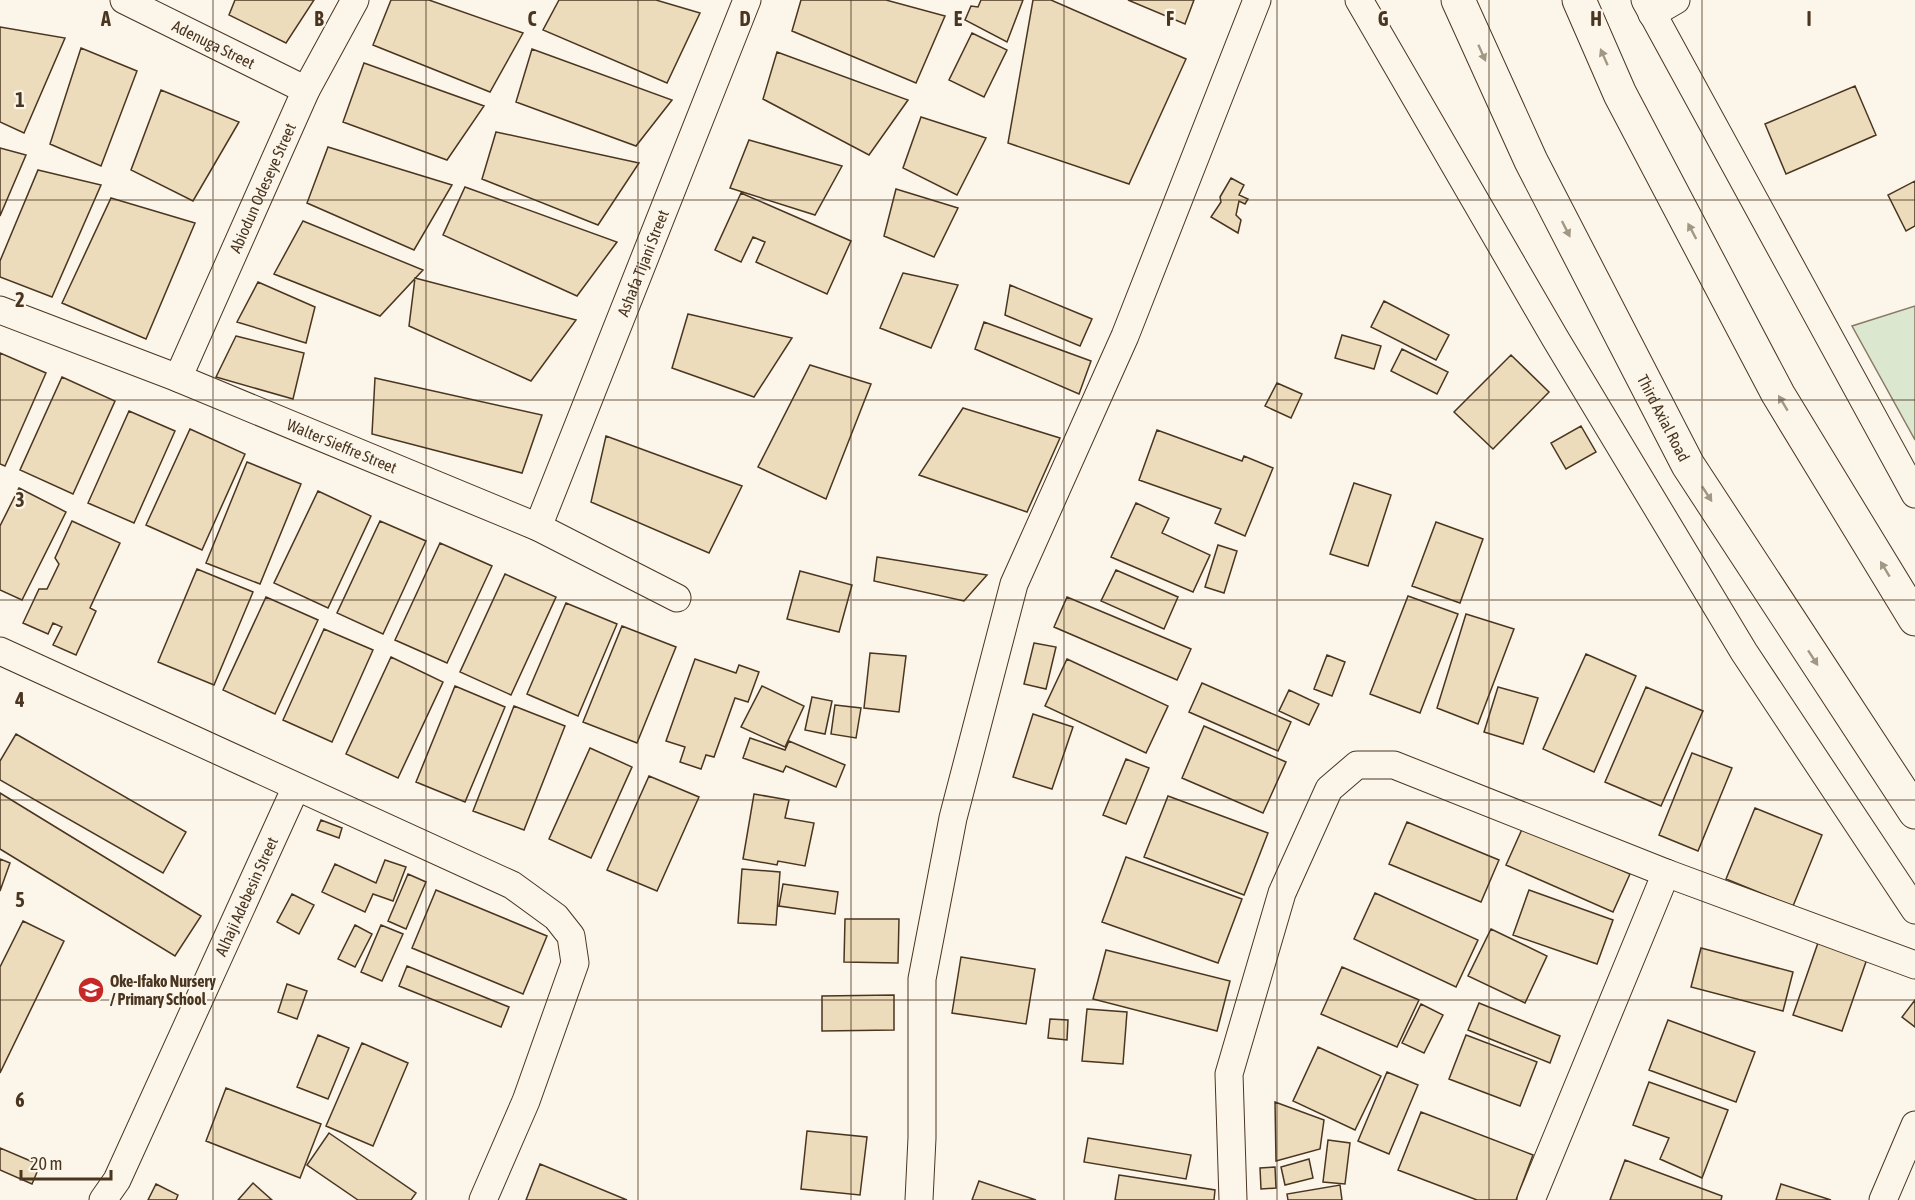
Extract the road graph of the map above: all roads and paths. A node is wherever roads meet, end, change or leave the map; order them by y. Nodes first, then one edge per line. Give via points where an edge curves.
1 (124, 0) edge
2 (355, 0) edge
3 (747, 0) edge
4 (1257, 0) edge
5 (1359, 0) edge
6 (1458, 0) edge
7 (1580, 0) edge
8 (1676, 0) edge
9 (1648, 7) edge
10 (306, 90) junction
11 (0, 310) edge
12 (178, 378) junction
13 (1915, 494) edge
14 (538, 527) junction
15 (677, 598) dead end
16 (1915, 620) edge
17 (0, 651) edge
18 (296, 787) junction
19 (1915, 813) edge
20 (1666, 873) junction
21 (1915, 910) edge
22 (1915, 965) edge
23 (1915, 1125) edge
24 (104, 1200) edge
25 (483, 1200) edge
26 (919, 1200) edge
27 (1233, 1200) edge
28 (1531, 1200) edge
29 (1883, 1200) edge

1 - 10 street, Adenuga Street
2 - 10 street, Abiodun Odeseye Street
3 - 14 street, Ashafa Tijani Street
4 - 26 street via 1125,336 1014,584 953,818 922,979
5 - 21 street via 1555,338 1744,652
6 -> 19 highway, Third Axial Road via 1531,161 1688,465
16 -> 7 highway via 1778,394 1620,94
8 - 9 street
9 - 13 street
10 - 12 street, Abiodun Odeseye Street
11 - 12 street, Walter Sieffre Street
12 - 14 street, Walter Sieffre Street
14 - 15 street, Walter Sieffre Street
17 - 18 street
18 - 24 street, Alhaji Adebesin Street via 117,1180
18 - 25 street via 512,885 556,916 571,936 575,963 526,1101
20 - 22 street
20 - 27 street via 1394,765 1357,765 1329,789 1282,893 1228,1074
20 - 28 street
23 - 29 street

